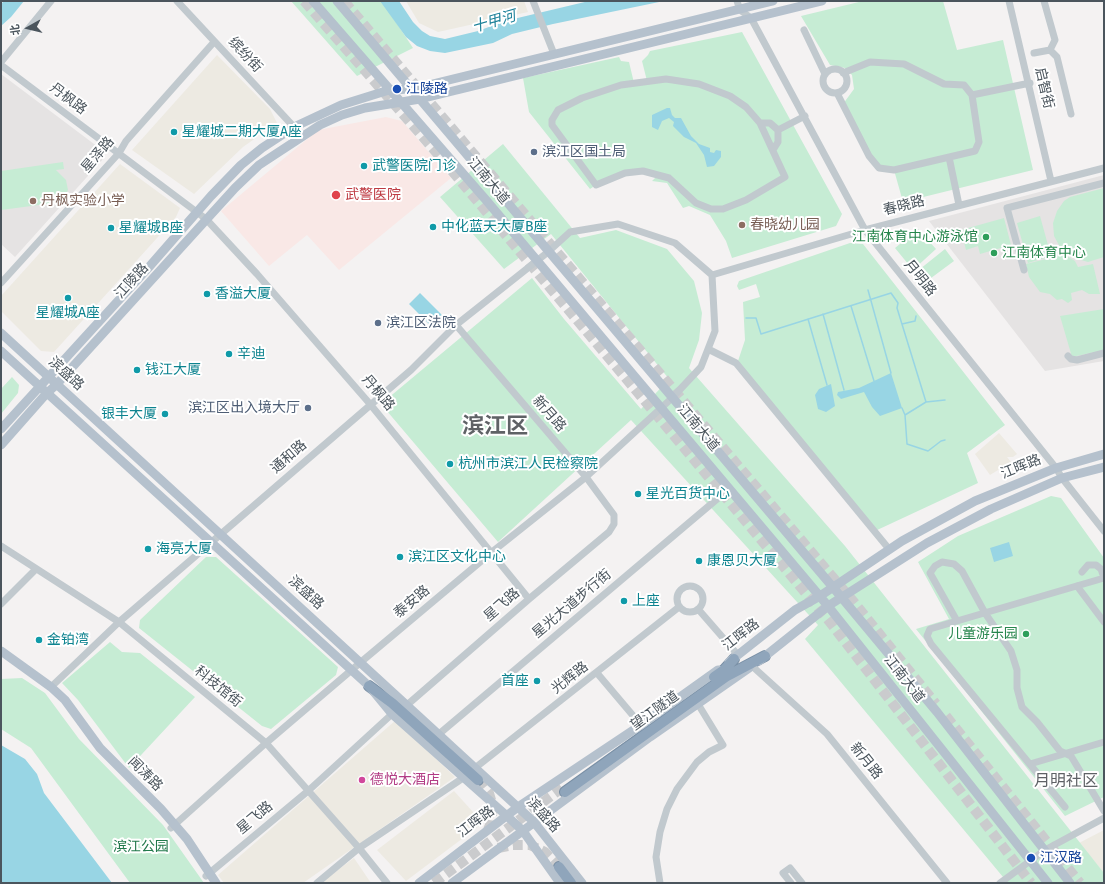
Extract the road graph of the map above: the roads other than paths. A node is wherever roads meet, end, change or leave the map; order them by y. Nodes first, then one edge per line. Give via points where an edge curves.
1 (51, 1) edge
2 (177, 1) edge
3 (313, 1) edge
4 (337, 1) edge
5 (533, 1) edge
6 (773, 1) edge
7 (822, 1) edge
8 (1009, 1) edge
9 (1044, 1) edge
10 (749, 4) edge
11 (739, 5) edge
12 (750, 18) junction
13 (804, 30) dead end
14 (214, 42) junction
15 (1050, 50) junction
16 (1034, 53) dead end
17 (554, 54) junction
18 (1, 64) edge
19 (843, 73) junction
20 (825, 74) junction
21 (1030, 83) junction
22 (412, 89) junction
23 (388, 90) junction
24 (837, 92) junction
25 (972, 95) junction
26 (420, 99) junction
27 (400, 101) junction
28 (1071, 114) dead end
29 (804, 116) junction
30 (760, 123) junction
31 (294, 127) junction
32 (778, 130) junction
33 (773, 150) junction
34 (119, 153) junction
35 (949, 157) junction
36 (1104, 168) edge
37 (1051, 181) junction
38 (1104, 183) edge
39 (959, 205) junction
40 (198, 212) junction
41 (206, 219) junction
42 (865, 230) junction
43 (548, 252) junction
44 (537, 260) junction
45 (1024, 270) dead end
46 (712, 275) junction
47 (1, 283) edge
48 (456, 325) junction
49 (1, 333) edge
50 (708, 349) junction
51 (1, 351) edge
52 (1104, 353) edge
53 (1068, 356) dead end
54 (48, 378) junction
55 (57, 384) junction
56 (38, 386) junction
57 (46, 394) junction
58 (672, 398) junction
59 (370, 404) junction
60 (662, 407) junction
61 (1, 429) edge
62 (1, 445) edge
63 (1104, 454) edge
64 (1104, 467) edge
65 (1056, 468) junction
66 (586, 477) junction
67 (1062, 478) junction
68 (723, 494) dead end
69 (614, 524) joint
70 (1104, 531) edge
71 (220, 534) junction
72 (212, 541) junction
73 (1, 546) edge
74 (889, 549) junction
75 (492, 552) junction
76 (36, 569) junction
77 (1082, 572) dead end
78 (1104, 578) edge
79 (1077, 586) junction
80 (832, 587) junction
81 (820, 596) junction
82 (529, 598) junction
83 (842, 598) junction
84 (1, 604) edge
85 (679, 606) junction
86 (828, 606) junction
87 (698, 609) junction
88 (985, 613) junction
89 (957, 621) junction
90 (119, 622) junction
91 (1104, 622) edge
92 (1, 651) edge
93 (765, 656) junction
94 (736, 657) junction
95 (361, 662) junction
96 (752, 666) junction
97 (353, 671) junction
98 (597, 673) junction
99 (369, 686) junction
100 (51, 687) junction
101 (698, 704) junction
102 (407, 705) junction
103 (392, 714) junction
104 (640, 725) junction
105 (439, 734) junction
106 (1104, 742) edge
107 (266, 743) junction
108 (1064, 753) junction
109 (1030, 764) junction
110 (476, 768) junction
111 (462, 778) junction
112 (478, 780) tunnel mouth
113 (308, 791) junction
114 (518, 807) junction
115 (1065, 807) dead end
116 (1104, 811) edge
117 (507, 816) junction
118 (1104, 818) edge
119 (534, 822) junction
120 (172, 826) junction
121 (522, 831) junction
122 (359, 848) junction
123 (1045, 850) junction
124 (1031, 860) junction
125 (559, 867) tunnel mouth
126 (209, 878) edge
127 (216, 883) edge
128 (317, 883) edge
129 (387, 883) edge
130 (419, 883) edge
131 (452, 883) edge
132 (560, 883) edge
133 (571, 883) edge
134 (582, 883) edge
135 (660, 883) edge
136 (791, 883) edge
137 (802, 883) edge
138 (947, 883) edge
139 (1000, 883) edge
140 (1048, 883) edge
141 (1070, 883) edge

1 - 18 street
2 - 14 street, 缤纷街
3 - 23 main road, 江南大道
4 - 22 main road, 江南大道
5 - 17 street
6 - 10 main road, 江陵路
7 - 12 main road, 江陵路
8 - 21 street, 启智街
9 - 15 street via 1055,40
10 - 11 main road, 江陵路
10 - 12 street, 月明路
11 - 12 street, 月明路
11 - 17 main road, 江陵路
12 - 26 main road, 江陵路
12 - 29 street, 月明路
13 - 20 street
14 - 31 street, 缤纷街
14 - 34 street, 星泽路 via 126,141
15 - 16 street
15 - 28 street via 1057,57
17 - 22 main road, 江陵路
18 - 34 street, 丹枫路
19 - 20 street via 834,69
19 - 24 street via 846,83 843,89
19 - 25 street via 870,62 904,64 944,84 964,85
20 - 24 street via 823,82 826,89
21 - 25 street
21 - 37 street, 启智街
22 - 23 main road, 江陵路
22 - 26 main road, 江南大道
23 - 27 main road, 江南大道
23 - 31 main road, 江陵路 via 341,105
24 - 35 street via 869,156 879,168 894,170
25 - 35 street via 979,142 975,151
26 - 27 main road, 江陵路
26 - 43 main road, 江南大道
27 - 41 main road, 江陵路 via 342,115 291,142 259,165
27 - 44 main road, 江南大道
29 - 32 street
29 - 42 street, 月明路
30 - 32 street via 770,123
30 - 33 street
30 - 33 street via 746,107 730,96 699,84 666,79 621,84 582,98 558,110 552,120 552,125 596,185 625,173 643,171 669,178 696,203 711,209 723,209 746,200 785,177
31 - 40 main road, 江陵路 via 241,165
32 - 33 street via 778,142
34 - 40 street, 丹枫路
34 - 47 street, 星泽路
35 - 39 street
36 - 37 street, 春晓路
37 - 39 street, 春晓路
38 - 45 street via 1007,208
39 - 42 street, 春晓路
40 - 41 street, 丹枫路
40 - 54 main road, 江陵路
41 - 55 main road, 江陵路
41 - 59 street, 丹枫路
42 - 46 street, 春晓路
42 - 65 street, 月明路
43 - 44 street, 通和路
43 - 46 street via 570,232 618,224 674,243
43 - 58 main road, 江南大道
44 - 48 street, 通和路
44 - 60 main road, 江南大道
46 - 50 street via 715,331
48 - 59 street, 通和路 via 412,370
48 - 66 street, 新月路
49 - 54 main road, 滨盛路
50 - 58 street via 701,367
50 - 74 street via 736,363
51 - 56 main road, 滨盛路
52 - 53 street via 1077,360
54 - 55 main road, 滨盛路
54 - 56 main road, 江陵路
55 - 57 main road, 江陵路
55 - 71 main road, 滨盛路
56 - 57 main road, 滨盛路
56 - 61 main road, 江陵路
57 - 62 main road, 江陵路
57 - 72 main road, 滨盛路
58 - 60 street, 泰安路
58 - 80 main road, 江南大道
59 - 71 street, 通和路
59 - 75 street, 丹枫路
60 - 66 street, 泰安路
60 - 81 main road, 江南大道
63 - 65 main road, 江晖路
64 - 67 main road, 江晖路
65 - 67 street, 月明路
65 - 74 main road, 江晖路 via 975,501
66 - 69 street, 新月路 via 614,515
66 - 75 street, 泰安路
67 - 70 street, 月明路
67 - 83 main road, 江晖路 via 991,509 927,543
68 - 105 street, 星光大道步行街
69 - 82 street, 星飞路 via 609,532
71 - 72 street, 通和路
71 - 95 main road, 滨盛路
72 - 90 street, 通和路
72 - 97 main road, 滨盛路
73 - 76 street, 科技馆街
74 - 80 main road, 江晖路
75 - 82 street, 丹枫路
75 - 95 street, 泰安路
76 - 84 street
76 - 90 street, 科技馆街
77 - 78 street via 1088,564 1096,565 1101,569
78 - 79 street
79 - 88 street
79 - 91 street
80 - 81 main road, 江晖路
80 - 83 main road, 江南大道
81 - 86 main road, 江南大道
81 - 94 main road, 江晖路 via 795,610
82 - 102 street, 星飞路
83 - 86 main road, 江晖路
83 - 123 main road, 江南大道 via 937,712
85 - 87 street via 682,610 690,612
85 - 87 street via 677,598 680,590 693,586 702,594 703,602
85 - 98 street, 光辉路
86 - 93 main road, 江晖路
86 - 124 main road, 江南大道
87 - 94 street
88 - 89 street
88 - 89 street via 962,571 954,564 942,562 930,573
88 - 108 street via 1011,651 1017,670 1017,688 1022,707
89 - 109 street via 930,629 927,636 931,644
90 - 100 street, 通和路
90 - 107 street, 科技馆街
92 - 100 main road, 闻涛路
93 - 94 highway, 望江隧道 via 727,676 564,790 724,670
93 - 96 main road, 江晖路
94 - 104 main road, 江晖路
95 - 97 street, 泰安路
95 - 102 main road, 滨盛路
96 - 101 main road, 江晖路
96 - 138 street, 新月路 via 827,734
97 - 99 main road, 滨盛路
97 - 107 street, 泰安路
98 - 104 street
98 - 110 street, 光辉路
99 - 103 main road, 滨盛路
99 - 112 highway via 392,703
100 - 120 main road, 闻涛路 via 106,762
101 - 119 main road, 江晖路
101 - 135 street via 723,745 697,762 677,789 667,809 656,857
102 - 105 main road, 滨盛路
103 - 111 main road, 滨盛路
103 - 113 street, 星飞路
104 - 114 main road, 江晖路
105 - 110 main road, 滨盛路
106 - 108 street
107 - 113 street, 科技馆街
107 - 120 street, 泰安路
108 - 109 street
108 - 116 street via 1071,756
109 - 115 street
110 - 114 main road, 滨盛路
111 - 117 main road, 滨盛路
111 - 122 street
113 - 122 street, 科技馆街
113 - 126 street, 星飞路
114 - 117 main road, 江晖路
114 - 119 main road, 滨盛路
117 - 121 main road, 滨盛路
117 - 130 main road, 江晖路
118 - 123 street
119 - 121 main road, 江晖路
119 - 134 main road, 滨盛路
120 - 126 main road, 闻涛路
121 - 131 main road, 江晖路
121 - 132 main road, 滨盛路
122 - 128 street
122 - 129 street, 科技馆街
123 - 124 street
123 - 141 main road, 江南大道
124 - 139 street
124 - 140 main road, 江南大道
125 - 133 highway
126 - 127 main road, 闻涛路
136 - 137 street via 782,873 790,868

